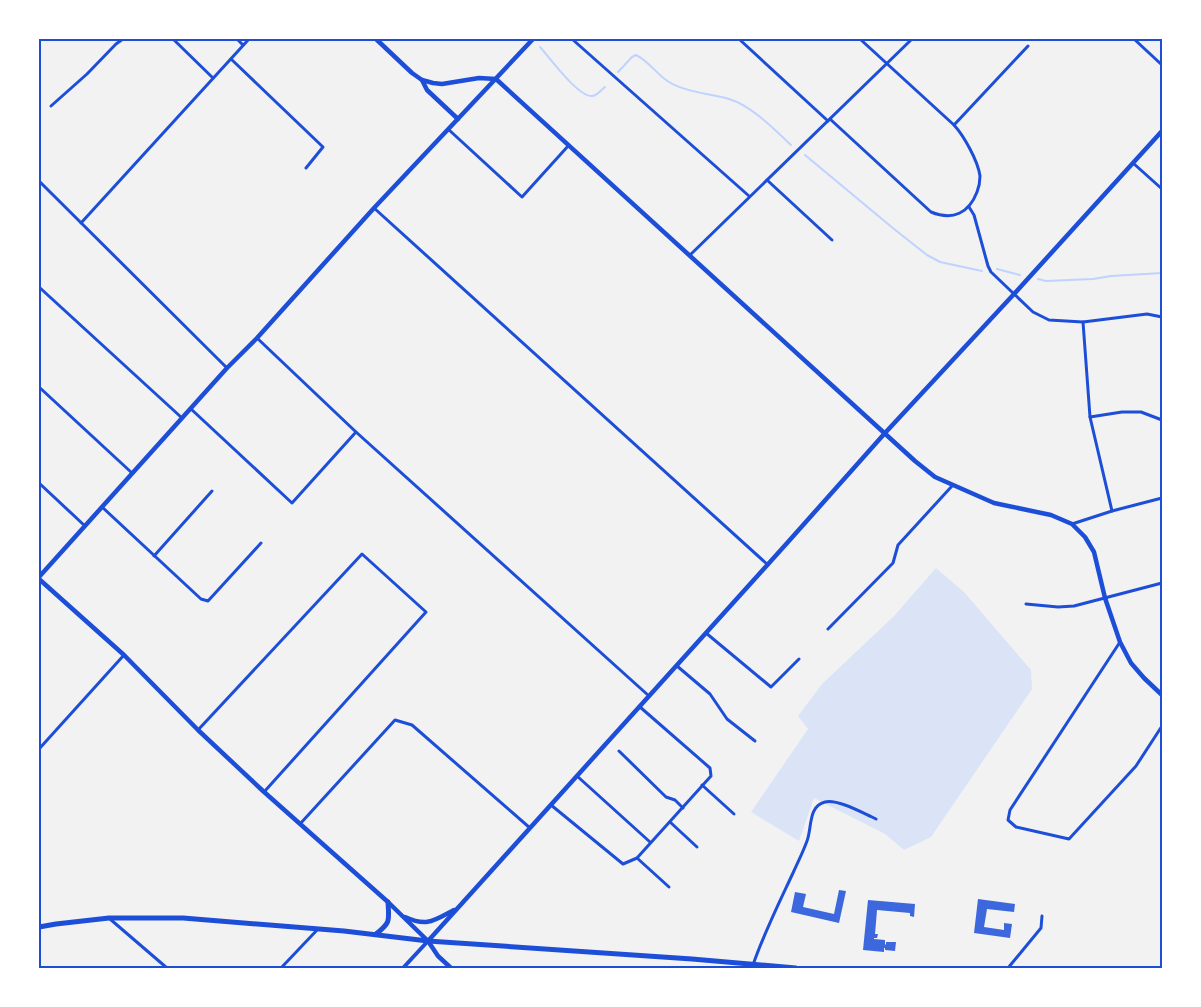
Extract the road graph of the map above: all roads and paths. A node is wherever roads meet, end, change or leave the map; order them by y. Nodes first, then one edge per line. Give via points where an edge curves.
1 (123, 39) edge
2 (173, 39) edge
3 (236, 39) edge
4 (249, 39) edge
5 (376, 39) edge
6 (533, 39) edge
7 (572, 39) edge
8 (739, 39) edge
9 (860, 39) edge
10 (912, 39) edge
11 (1134, 39) edge
12 (243, 45) junction
13 (1028, 46) dead end
14 (231, 59) junction
15 (887, 63) junction
16 (1162, 65) edge
17 (213, 78) junction
18 (496, 79) junction
19 (422, 80) junction
20 (52, 106) dead end
21 (458, 119) junction
22 (829, 120) junction
23 (954, 125) junction
24 (448, 129) junction
25 (1162, 131) edge
26 (569, 145) junction
27 (1133, 162) junction
28 (306, 168) dead end
29 (767, 180) junction
30 (39, 181) edge
31 (1162, 189) edge
32 (750, 196) junction
33 (969, 207) junction
34 (374, 208) junction
35 (81, 223) junction
36 (832, 240) dead end
37 (690, 255) junction
38 (39, 287) edge
39 (1014, 294) junction
40 (1162, 317) edge
41 (1083, 322) junction
42 (257, 338) junction
43 (227, 368) junction
44 (39, 387) edge
45 (191, 409) junction
46 (182, 418) junction
47 (1090, 418) junction
48 (1162, 420) edge
49 (356, 432) junction
50 (885, 433) junction
51 (132, 474) junction
52 (39, 483) edge
53 (952, 486) junction
54 (212, 492) dead end
55 (1162, 498) edge
56 (102, 507) junction
57 (1112, 511) junction
58 (1072, 524) junction
59 (85, 526) junction
60 (261, 543) dead end
61 (154, 556) junction
62 (768, 565) junction
63 (39, 578) edge
64 (1162, 583) edge
65 (1104, 598) junction
66 (1026, 604) dead end
67 (828, 629) dead end
68 (706, 633) junction
69 (1120, 642) junction
70 (124, 656) junction
71 (799, 659) dead end
72 (677, 666) junction
73 (1162, 695) edge
74 (649, 696) junction
75 (640, 707) junction
76 (1162, 726) edge
77 (198, 730) junction
78 (755, 741) dead end
79 (39, 749) edge
80 (619, 751) dead end
81 (577, 776) junction
82 (702, 785) junction
83 (264, 792) junction
84 (551, 805) junction
85 (683, 808) junction
86 (734, 814) dead end
87 (876, 819) dead end
88 (670, 822) junction
89 (300, 824) junction
90 (530, 828) junction
91 (650, 842) junction
92 (697, 846) dead end
93 (637, 858) junction
94 (668, 887) dead end
95 (388, 902) junction
96 (457, 909) junction
97 (400, 914) junction
98 (1042, 916) dead end
99 (110, 918) junction
100 (39, 927) edge
101 (318, 929) junction
102 (376, 934) junction
103 (428, 941) junction
104 (162, 964) junction
105 (753, 965) junction
106 (159, 968) edge
107 (167, 968) edge
108 (281, 968) edge
109 (403, 968) edge
110 (451, 968) edge
111 (796, 968) edge
112 (1008, 968) edge

1 - 20 street
2 - 17 street
3 - 12 street
4 - 12 street
5 - 19 main road
6 - 18 main road
7 - 32 street
8 - 22 street
9 - 15 street
10 - 15 street
11 - 16 street
12 - 14 street
13 - 23 street
14 - 17 street
14 - 28 street via 323,147
15 - 22 street
15 - 23 street
17 - 35 street
18 - 19 main road via 479,78 442,84
18 - 21 main road
18 - 26 main road
19 - 21 main road via 427,90
21 - 24 main road
22 - 29 street
22 - 33 street via 931,212 956,215
23 - 33 street via 967,143 980,176
24 - 26 street via 522,196
24 - 34 main road
25 - 27 main road
26 - 37 main road
27 - 31 street
27 - 39 main road
29 - 32 street
29 - 36 street
30 - 35 street
32 - 37 street
33 - 39 street via 991,272
34 - 42 main road
34 - 62 street
35 - 43 street
37 - 50 main road
38 - 46 street
39 - 41 street via 1033,312 1049,320
39 - 50 main road
40 - 41 street via 1147,314
41 - 47 street
42 - 43 main road
42 - 49 street
43 - 45 main road
44 - 51 street
45 - 46 main road
45 - 49 street via 292,503
46 - 51 main road
47 - 48 street via 1140,412
47 - 57 street
49 - 74 street
50 - 53 main road via 928,472
50 - 62 main road
51 - 56 main road
52 - 59 street
53 - 58 main road via 994,503 1052,515
53 - 67 street via 898,546 893,563
54 - 61 street
55 - 57 street
56 - 59 main road
56 - 61 street
57 - 58 street
58 - 65 main road via 1094,552
59 - 63 main road
60 - 61 street via 208,601 201,599
62 - 68 main road
63 - 70 main road
64 - 65 street
65 - 66 street via 1074,606
65 - 69 main road
68 - 71 street via 771,688
68 - 72 main road
69 - 73 main road via 1131,663
69 - 76 street via 1010,810 1008,820 1016,826 1069,839 1136,766
70 - 77 main road
70 - 79 street
72 - 74 main road
72 - 78 street via 710,694 727,719
74 - 75 main road
75 - 81 main road
75 - 82 street via 710,768 711,776
77 - 83 main road
77 - 83 street via 362,554 426,612
80 - 85 street via 666,797
81 - 84 main road
81 - 91 street
82 - 85 street
82 - 86 street
83 - 89 main road
84 - 90 main road
84 - 93 street via 623,864
85 - 88 street
87 - 105 street via 833,802 826,801 816,808 808,840
88 - 91 street
88 - 92 street
89 - 90 street via 395,720 412,725
89 - 95 main road
90 - 96 main road
91 - 93 street
93 - 94 street
95 - 97 main road
95 - 102 main road via 388,922
96 - 97 main road via 422,923
96 - 103 main road
97 - 103 main road
98 - 112 street via 1041,928
99 - 100 main road
99 - 101 main road via 183,918
99 - 104 street
101 - 102 main road
101 - 108 street
102 - 103 main road
103 - 105 main road
103 - 109 street
103 - 110 main road
104 - 106 street
104 - 107 street
105 - 111 main road

